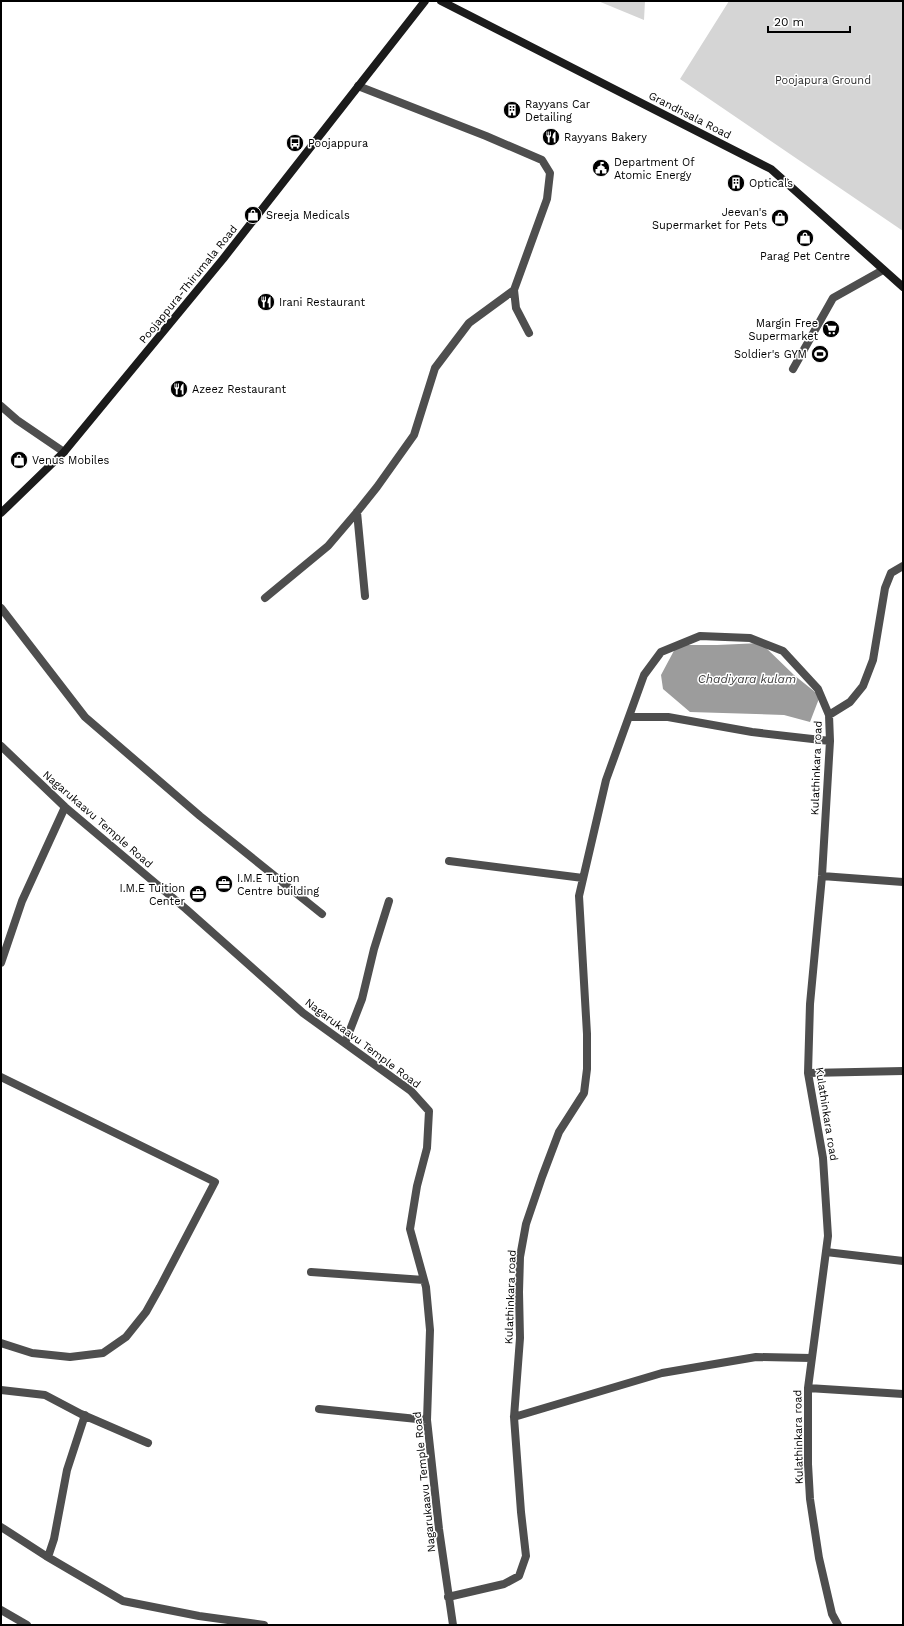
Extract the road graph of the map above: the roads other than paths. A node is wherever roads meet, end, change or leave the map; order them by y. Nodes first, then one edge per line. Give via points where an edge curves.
1 (425, 1) edge
2 (441, 1) edge
3 (358, 86) junction
4 (883, 270) junction
5 (903, 287) edge
6 (514, 290) junction
7 (528, 333) dead end
8 (793, 369) dead end
9 (1, 406) edge
10 (64, 452) junction
11 (357, 512) junction
12 (1, 513) edge
13 (903, 566) edge
14 (365, 596) dead end
15 (265, 598) dead end
16 (1, 608) edge
17 (829, 715) junction
18 (629, 717) junction
19 (830, 741) junction
20 (1, 746) edge
21 (65, 807) junction
22 (449, 862) dead end
23 (822, 876) junction
24 (583, 878) junction
25 (903, 882) edge
26 (389, 901) dead end
27 (322, 914) dead end
28 (1, 963) edge
29 (346, 1042) junction
30 (903, 1071) edge
31 (808, 1073) junction
32 (1, 1077) edge
33 (826, 1252) junction
34 (903, 1261) edge
35 (311, 1272) dead end
36 (424, 1280) junction
37 (1, 1342) edge
38 (811, 1358) junction
39 (808, 1388) junction
40 (1, 1390) edge
41 (903, 1394) edge
42 (318, 1408) dead end
43 (85, 1415) junction
44 (514, 1417) junction
45 (427, 1420) junction
46 (148, 1443) dead end
47 (1, 1527) edge
48 (48, 1557) junction
49 (448, 1597) junction
50 (1, 1610) edge
51 (27, 1625) edge
52 (264, 1625) edge
53 (453, 1625) edge
54 (838, 1625) edge

1 - 3 main road, Poojappura-Thirumala Road
2 - 4 main road, Grandhsala Road via 771,169
3 - 6 street via 542,160 550,173 547,199
3 - 10 main road, Poojappura-Thirumala Road via 223,259
4 - 5 main road, Grandhsala Road
4 - 8 street via 833,298
6 - 7 street via 516,308
6 - 11 street via 469,323 435,368 414,435
9 - 10 street
10 - 12 main road, Poojappura-Thirumala Road
11 - 14 street
11 - 15 street via 328,546
13 - 17 street via 891,573 885,588 873,660 863,686 850,702
16 - 27 street via 86,717 200,816
17 - 18 street, Kulathinkara road via 818,689 783,651 750,638 700,636 662,652 644,676
17 - 19 street, Kulathinkara road
18 - 19 street via 668,717 752,732
18 - 24 street, Kulathinkara road via 606,780
19 - 23 street, Kulathinkara road
20 - 21 street, Nagarukaavu Temple Road
21 - 28 street via 22,901
21 - 29 street, Nagarukaavu Temple Road via 186,909 303,1013
22 - 24 street
23 - 25 street
23 - 31 street, Kulathinkara road via 810,1004
24 - 44 street, Kulathinkara road via 580,896 587,1034 584,1093 559,1132 526,1224 520,1257 520,1338
26 - 29 street via 362,999
29 - 36 street, Nagarukaavu Temple Road via 412,1091 429,1111 427,1148 410,1229
30 - 31 street
31 - 33 street, Kulathinkara road via 824,1158 828,1236
32 - 37 street via 215,1182 146,1312 126,1337 103,1353 70,1357 32,1353
33 - 34 street
33 - 38 street, Kulathinkara road
35 - 36 street
36 - 45 street, Nagarukaavu Temple Road via 430,1330
38 - 39 street, Kulathinkara road
38 - 44 street via 756,1357 662,1373
39 - 41 street
39 - 54 street, Kulathinkara road via 810,1499 819,1558 832,1614
40 - 43 street via 45,1395
42 - 45 street
43 - 46 street
43 - 48 street via 67,1470 54,1539
44 - 49 street, Kulathinkara road via 520,1512 526,1556 519,1576 504,1584
45 - 49 street, Nagarukaavu Temple Road
47 - 48 street
48 - 52 street via 123,1601 199,1616
49 - 53 street, Nagarukaavu Temple Road
50 - 51 street

